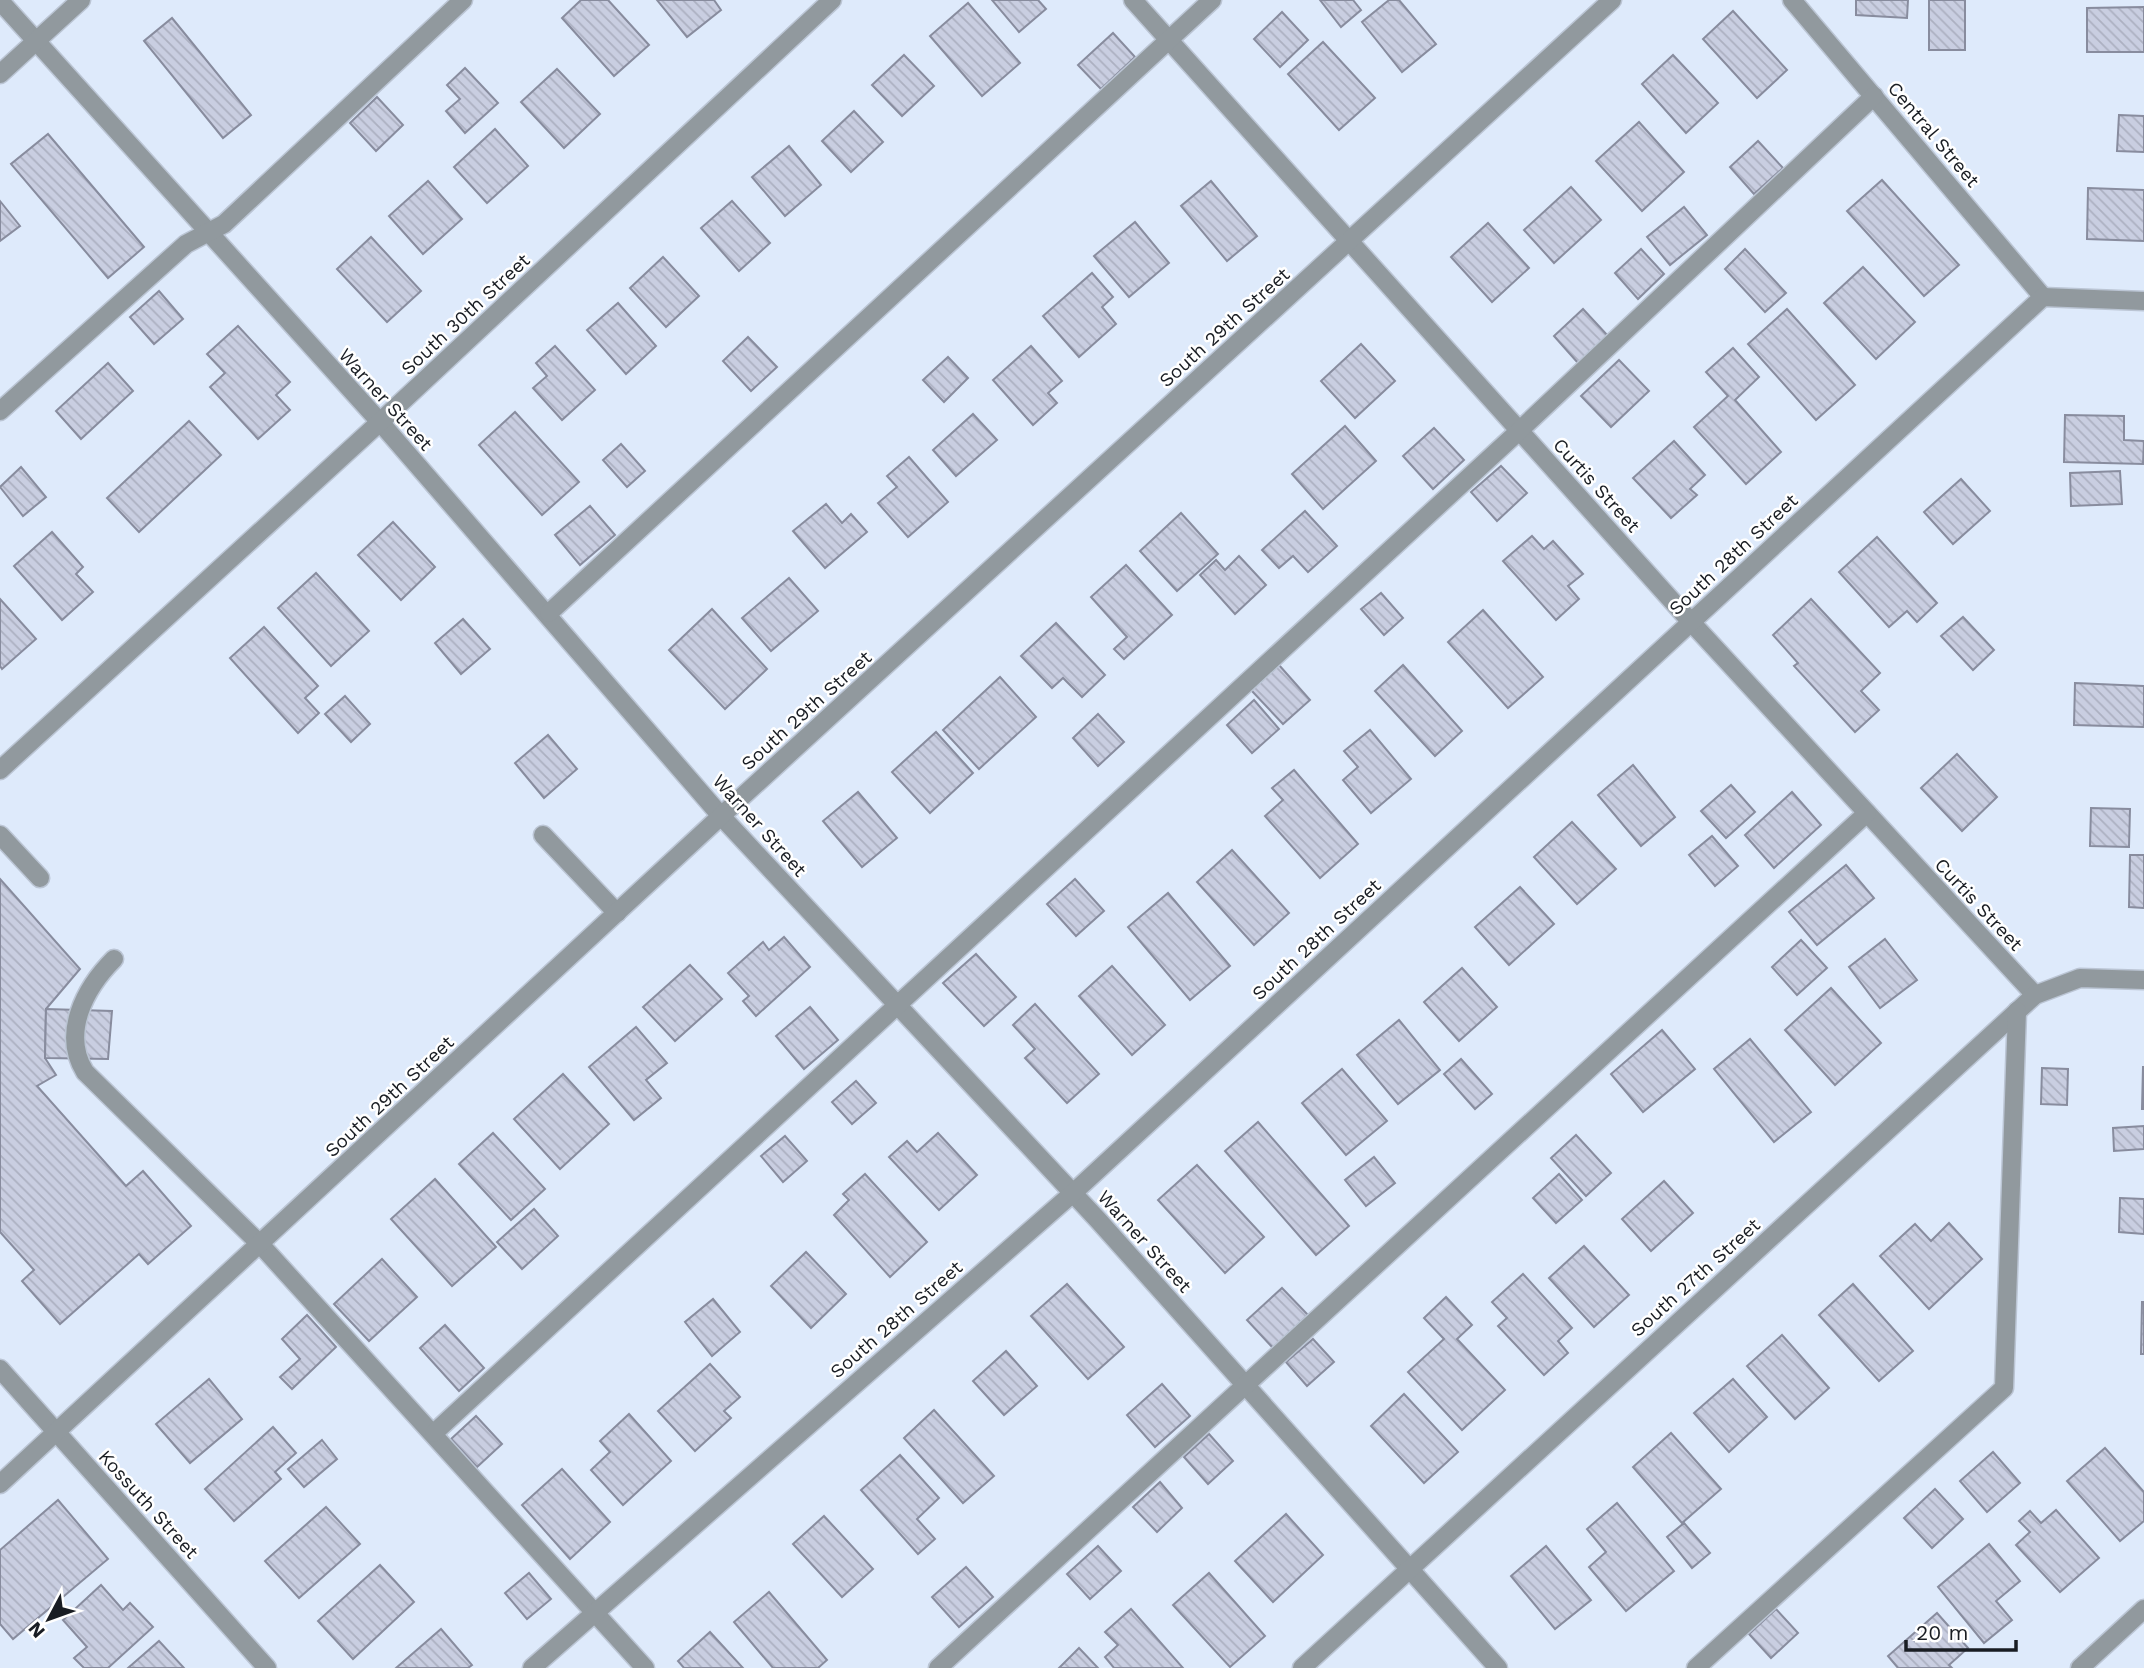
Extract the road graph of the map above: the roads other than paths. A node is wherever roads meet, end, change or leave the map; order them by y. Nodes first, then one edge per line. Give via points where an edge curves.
1 (80, 0) edge
2 (463, 0) edge
3 (832, 0) edge
4 (1133, 0) edge
5 (1212, 0) edge
6 (1612, 0) edge
7 (1792, 0) edge
8 (0, 1) edge
9 (1168, 39) junction
10 (35, 42) junction
11 (0, 74) edge
12 (1874, 96) junction
13 (207, 232) junction
14 (1349, 241) junction
15 (2043, 297) junction
16 (2144, 301) edge
17 (0, 411) edge
18 (380, 422) junction
19 (1520, 430) junction
20 (549, 613) junction
21 (1691, 622) junction
22 (0, 770) edge
23 (1867, 813) junction
24 (721, 816) junction
25 (0, 835) edge
26 (543, 835) dead end
27 (40, 878) dead end
28 (617, 913) junction
29 (114, 960) dead end
30 (2144, 980) edge
31 (2035, 995) junction
32 (898, 1006) junction
33 (2017, 1011) junction
34 (1073, 1193) junction
35 (260, 1244) junction
36 (0, 1369) edge
37 (1247, 1384) junction
38 (57, 1433) junction
39 (433, 1433) junction
40 (0, 1484) edge
41 (1409, 1567) junction
42 (2144, 1609) edge
43 (595, 1610) junction
44 (267, 1668) edge
45 (532, 1668) edge
46 (645, 1668) edge
47 (939, 1668) edge
48 (1302, 1668) edge
49 (1498, 1668) edge
50 (1696, 1668) edge
51 (2080, 1668) edge

1 - 10 street
2 - 13 street via 224,224
3 - 18 street, South 30th Street
4 - 9 street, Curtis Street
5 - 9 street
6 - 14 street, South 29th Street
7 - 12 street, Central Street
8 - 10 street, Warner Street
9 - 14 street, Curtis Street
9 - 20 street
10 - 11 street
10 - 13 street, Warner Street
12 - 15 street, Central Street
12 - 19 street
13 - 17 street via 186,244
13 - 18 street, Warner Street
14 - 19 street, Curtis Street
14 - 24 street, South 29th Street
15 - 16 street
15 - 21 street, South 28th Street
18 - 20 street, Warner Street
18 - 22 street, South 30th Street
19 - 21 street, Curtis Street
19 - 32 street
20 - 24 street, Warner Street
21 - 23 street, Curtis Street
21 - 34 street, South 28th Street
23 - 31 street, Curtis Street
23 - 37 street
24 - 28 street, South 29th Street
24 - 32 street, Warner Street
25 - 27 street
26 - 28 street
28 - 35 street, South 29th Street
29 - 35 street via 94,979 78,1010 77,1058 85,1072
30 - 31 street, South 27th Street via 2080,978
31 - 33 street, South 27th Street
32 - 34 street, Warner Street
32 - 39 street
33 - 41 street, South 27th Street
33 - 50 street via 2004,1388
34 - 37 street, Warner Street
34 - 43 street, South 28th Street
35 - 38 street, South 29th Street
35 - 39 street
36 - 38 street, Kossuth Street
37 - 41 street, Warner Street
37 - 47 street
38 - 40 street, South 29th Street
38 - 44 street, Kossuth Street
39 - 43 street
41 - 48 street, South 27th Street
41 - 49 street, Warner Street
42 - 51 street
43 - 45 street, South 28th Street
43 - 46 street

